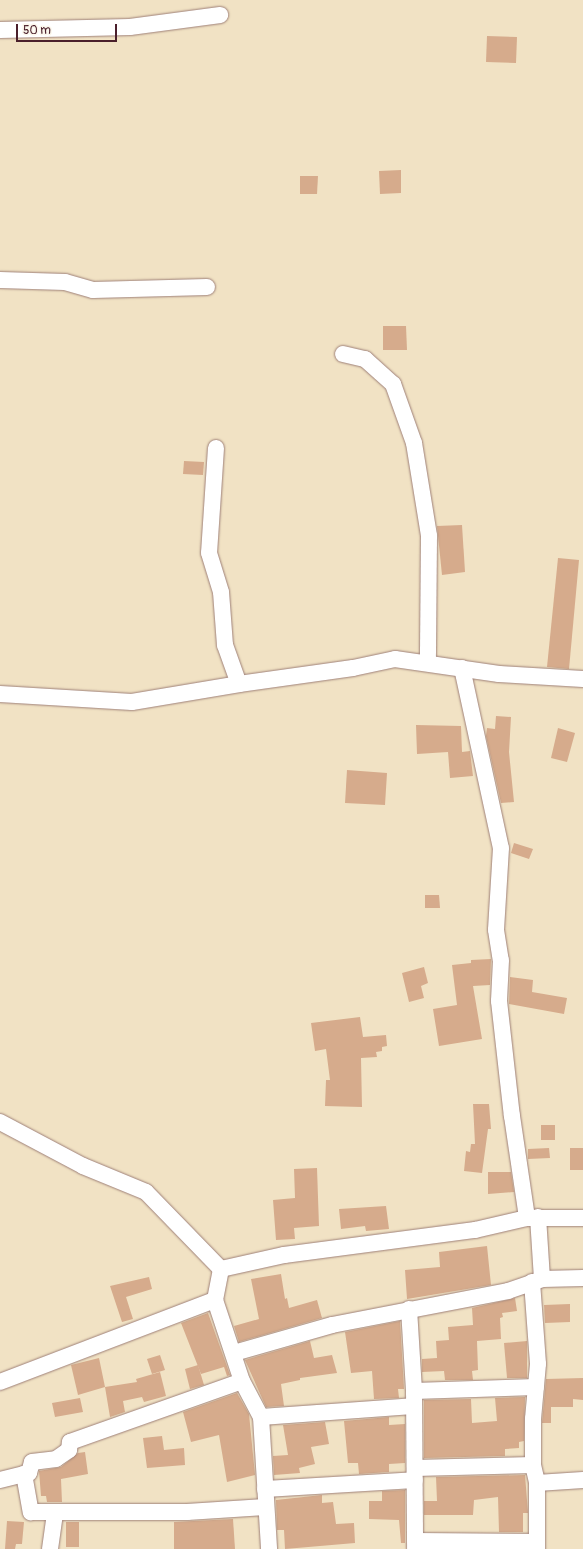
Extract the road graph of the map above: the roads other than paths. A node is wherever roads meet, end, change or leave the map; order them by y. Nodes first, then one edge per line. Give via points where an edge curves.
1 (220, 15) dead end
2 (0, 30) edge
3 (0, 280) edge
4 (207, 288) dead end
5 (343, 354) dead end
6 (216, 448) dead end
7 (428, 664) junction
8 (462, 668) junction
9 (583, 679) edge
10 (239, 684) junction
11 (0, 694) edge
12 (0, 1122) edge
13 (533, 1218) junction
14 (583, 1218) edge
15 (221, 1269) junction
16 (583, 1278) edge
17 (537, 1281) junction
18 (215, 1300) junction
19 (409, 1309) junction
20 (234, 1353) junction
21 (242, 1381) junction
22 (0, 1382) edge
23 (536, 1386) junction
24 (413, 1399) junction
25 (261, 1417) junction
26 (533, 1465) junction
27 (24, 1474) junction
28 (415, 1474) junction
29 (0, 1480) edge
30 (583, 1480) edge
31 (537, 1483) junction
32 (265, 1488) junction
33 (265, 1507) junction
34 (55, 1512) junction
35 (415, 1545) edge
36 (537, 1545) edge
37 (50, 1549) edge
38 (269, 1549) edge

1 - 2 street via 130,28
3 - 4 street via 65,282 93,290
5 - 7 street via 365,359 393,384 414,444 429,536
6 - 10 street via 209,553 221,592 225,645
7 - 8 street
7 - 10 street via 396,659 353,668
8 - 9 street via 499,674
8 - 13 street via 501,848 496,930 501,960 499,1001 512,1116
10 - 11 street via 132,702
12 - 15 street via 83,1166 146,1192
13 - 14 street
13 - 15 street via 475,1230 284,1254
13 - 17 street
15 - 18 street
16 - 17 street
17 - 19 street via 508,1291
17 - 23 street
18 - 20 street
18 - 22 street
19 - 20 street via 332,1325
19 - 24 street
20 - 21 street
21 - 25 street
21 - 27 street via 70,1442 69,1450 56,1459 32,1462 29,1473
23 - 24 street
23 - 26 street
24 - 25 street
24 - 28 street
25 - 32 street
26 - 28 street
26 - 31 street
27 - 29 street
27 - 34 street via 31,1512
28 - 32 street
28 - 35 street
30 - 31 street
31 - 36 street
32 - 33 street
33 - 34 street via 186,1512
33 - 38 street
34 - 37 street
35 - 36 street

